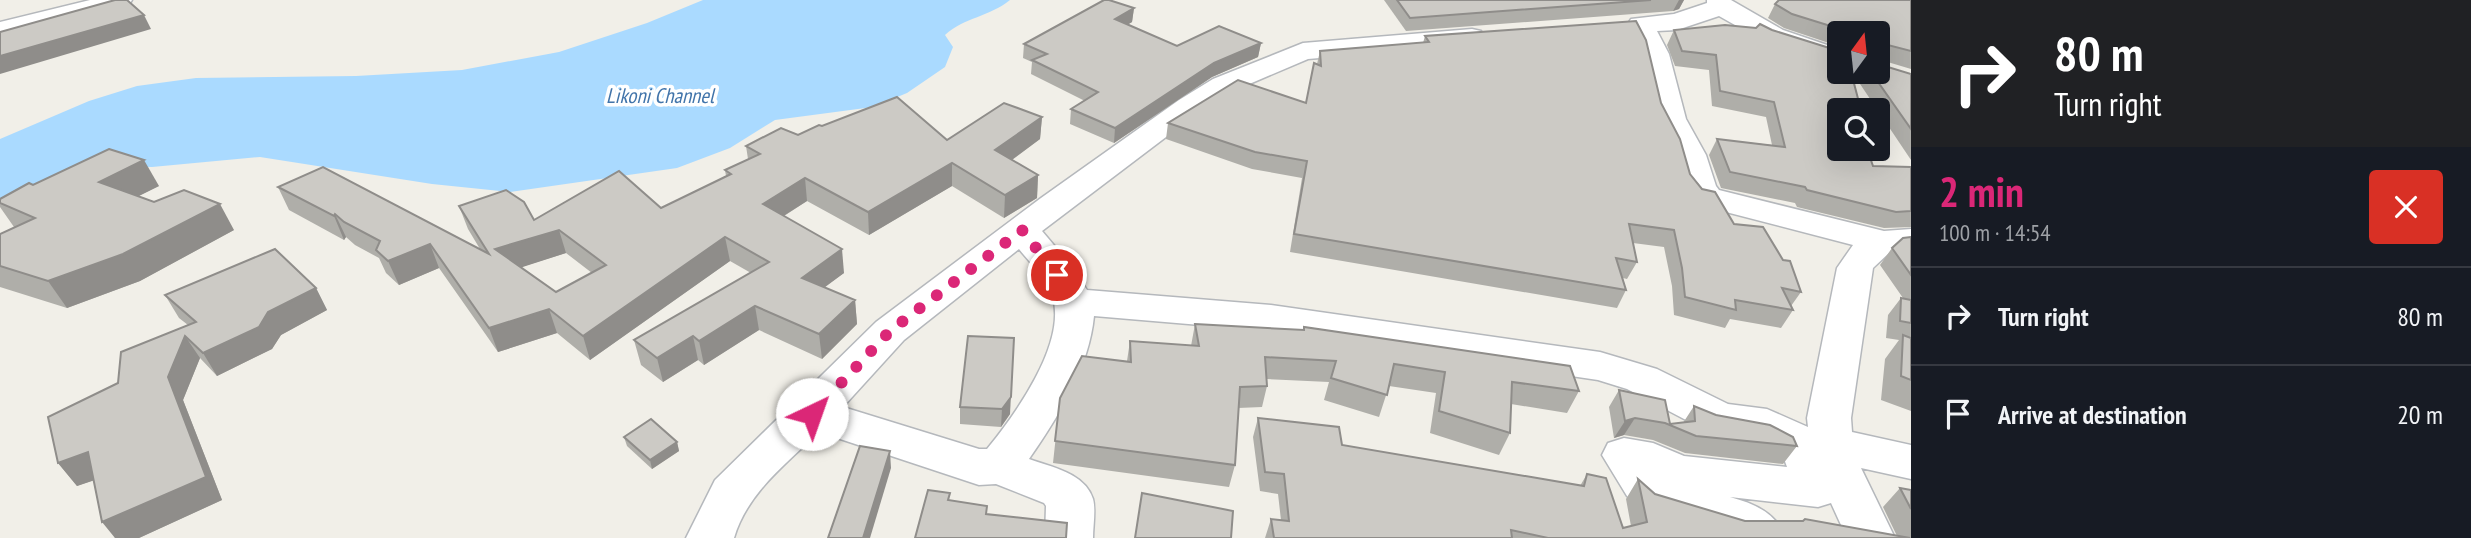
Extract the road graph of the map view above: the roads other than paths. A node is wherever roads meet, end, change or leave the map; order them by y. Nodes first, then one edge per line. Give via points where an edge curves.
1 (120, 0) edge
2 (1720, 4) edge
3 (0, 30) edge
4 (1498, 35) edge
5 (1827, 54) edge
6 (1022, 230) junction
7 (1896, 241) edge
8 (1073, 302) junction
9 (812, 414) junction
10 (1911, 462) edge
11 (999, 466) junction
12 (1831, 471) junction
13 (710, 538) edge
14 (1069, 538) edge
15 (1763, 538) edge
16 (1871, 538) edge

1 - 3 street
2 - 5 street via 1774,36
2 - 7 street via 1677,22 1629,26 1655,54 1671,119 1690,155 1700,189 1707,197
4 - 6 street via 1313,49 1291,56 1223,85 1189,106
6 - 8 street via 1064,282
6 - 9 street via 890,331
7 - 12 street via 1863,253 1855,268 1829,418
8 - 11 street via 1071,345 1017,446
8 - 12 street via 1325,323 1600,366 1642,379 1720,419 1767,425 1801,443
9 - 11 street via 979,467
9 - 13 street via 731,493
10 - 12 street
11 - 14 street via 1060,490 1070,500
12 - 15 street via 1676,473 1653,460 1624,455 1660,498 1743,520
12 - 16 street

